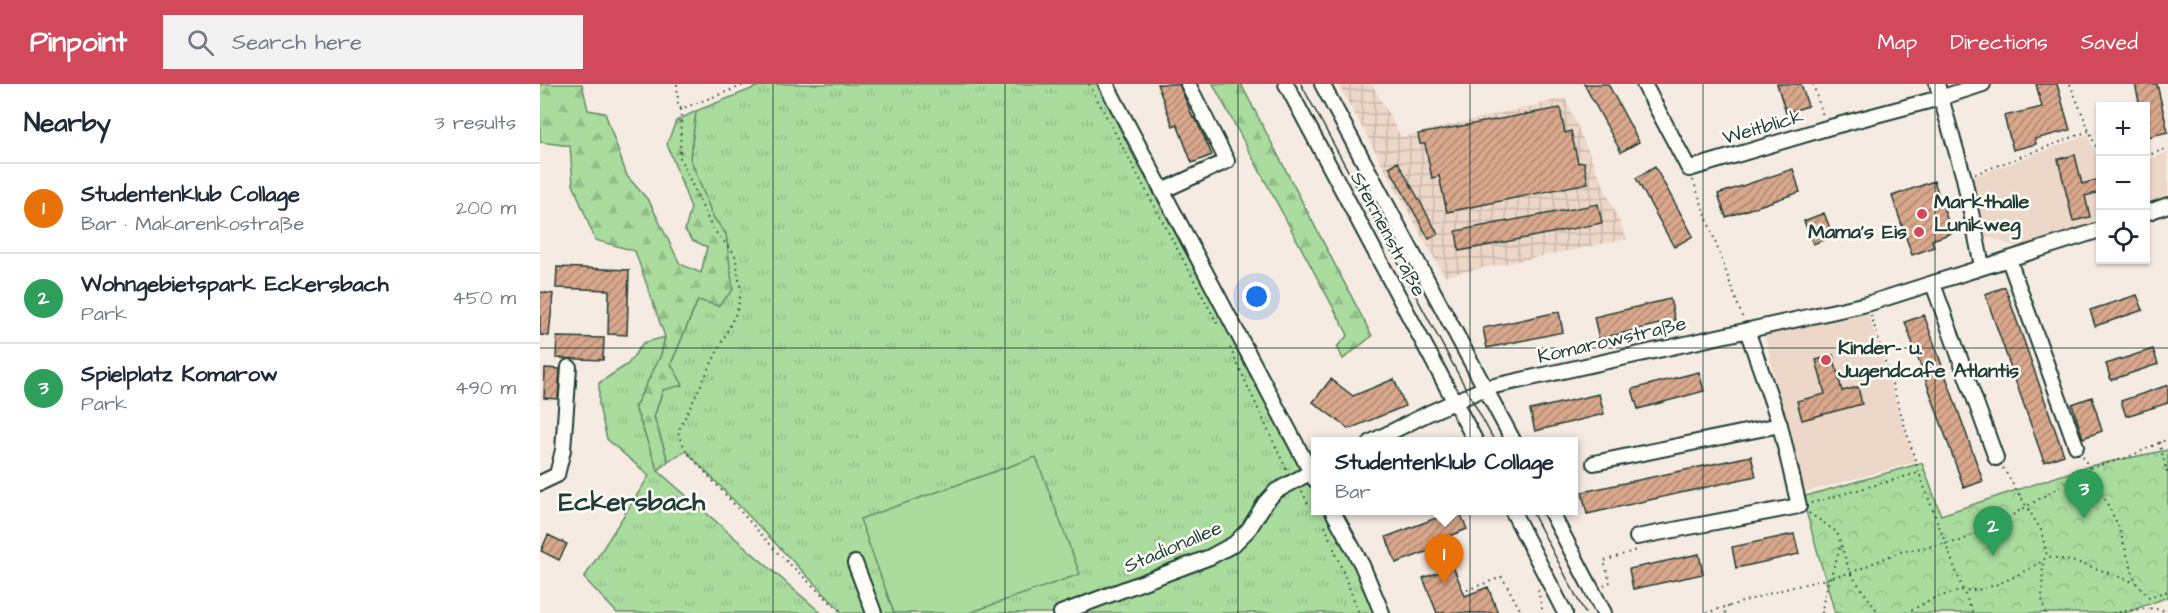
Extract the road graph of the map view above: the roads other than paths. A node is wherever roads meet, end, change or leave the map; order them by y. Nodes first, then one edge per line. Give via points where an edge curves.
1 (1106, 84) edge
2 (1188, 84) edge
3 (1286, 84) edge
4 (1322, 84) edge
5 (1644, 84) edge
6 (1983, 84) edge
7 (1939, 91) edge
8 (1162, 191) junction
9 (2168, 205) edge
10 (2150, 211) edge
11 (2096, 231) edge
12 (2009, 260) junction
13 (1982, 266) junction
14 (1933, 284) junction
15 (1747, 330) junction
16 (569, 367) dead end
17 (1485, 388) junction
18 (1456, 402) junction
19 (1780, 425) junction
20 (1379, 437) edge
21 (1474, 437) edge
22 (1512, 437) edge
23 (2076, 446) road end
24 (1996, 458) road end
25 (1594, 463) dead end
26 (1311, 468) edge
27 (1311, 475) edge
28 (541, 481) edge
29 (1515, 515) edge
30 (1553, 515) edge
31 (1328, 516) edge
32 (1637, 537) road end
33 (855, 563) dead end
34 (874, 613) edge
35 (1061, 613) edge
36 (1382, 613) edge
37 (1565, 613) edge
38 (1604, 613) edge

1 - 8 street
2 - 8 street via 1227,161
3 - 18 street, Sternenstraße
4 - 17 street, Sternenstraße
5 - 7 street, Weitblick via 1689,169
6 - 7 street, Weitblick
7 - 13 street via 1964,178
8 - 26 street
9 - 10 street
11 - 12 street, Komarowstraße
12 - 13 street, Komarowstraße
12 - 23 street
13 - 14 street, Komarowstraße
14 - 15 street, Komarowstraße via 1867,304
14 - 24 street
15 - 17 street, Komarowstraße
15 - 19 street
16 - 28 street via 563,450 556,475
17 - 18 street
17 - 22 street, Sternenstraße
18 - 20 street
18 - 21 street, Sternenstraße
19 - 25 street
19 - 32 street via 1799,506
27 - 35 street, Stadionallee via 1276,491 1249,530 1234,544 1210,557
29 - 37 street
30 - 38 street
31 - 36 street via 1362,565
33 - 34 street

